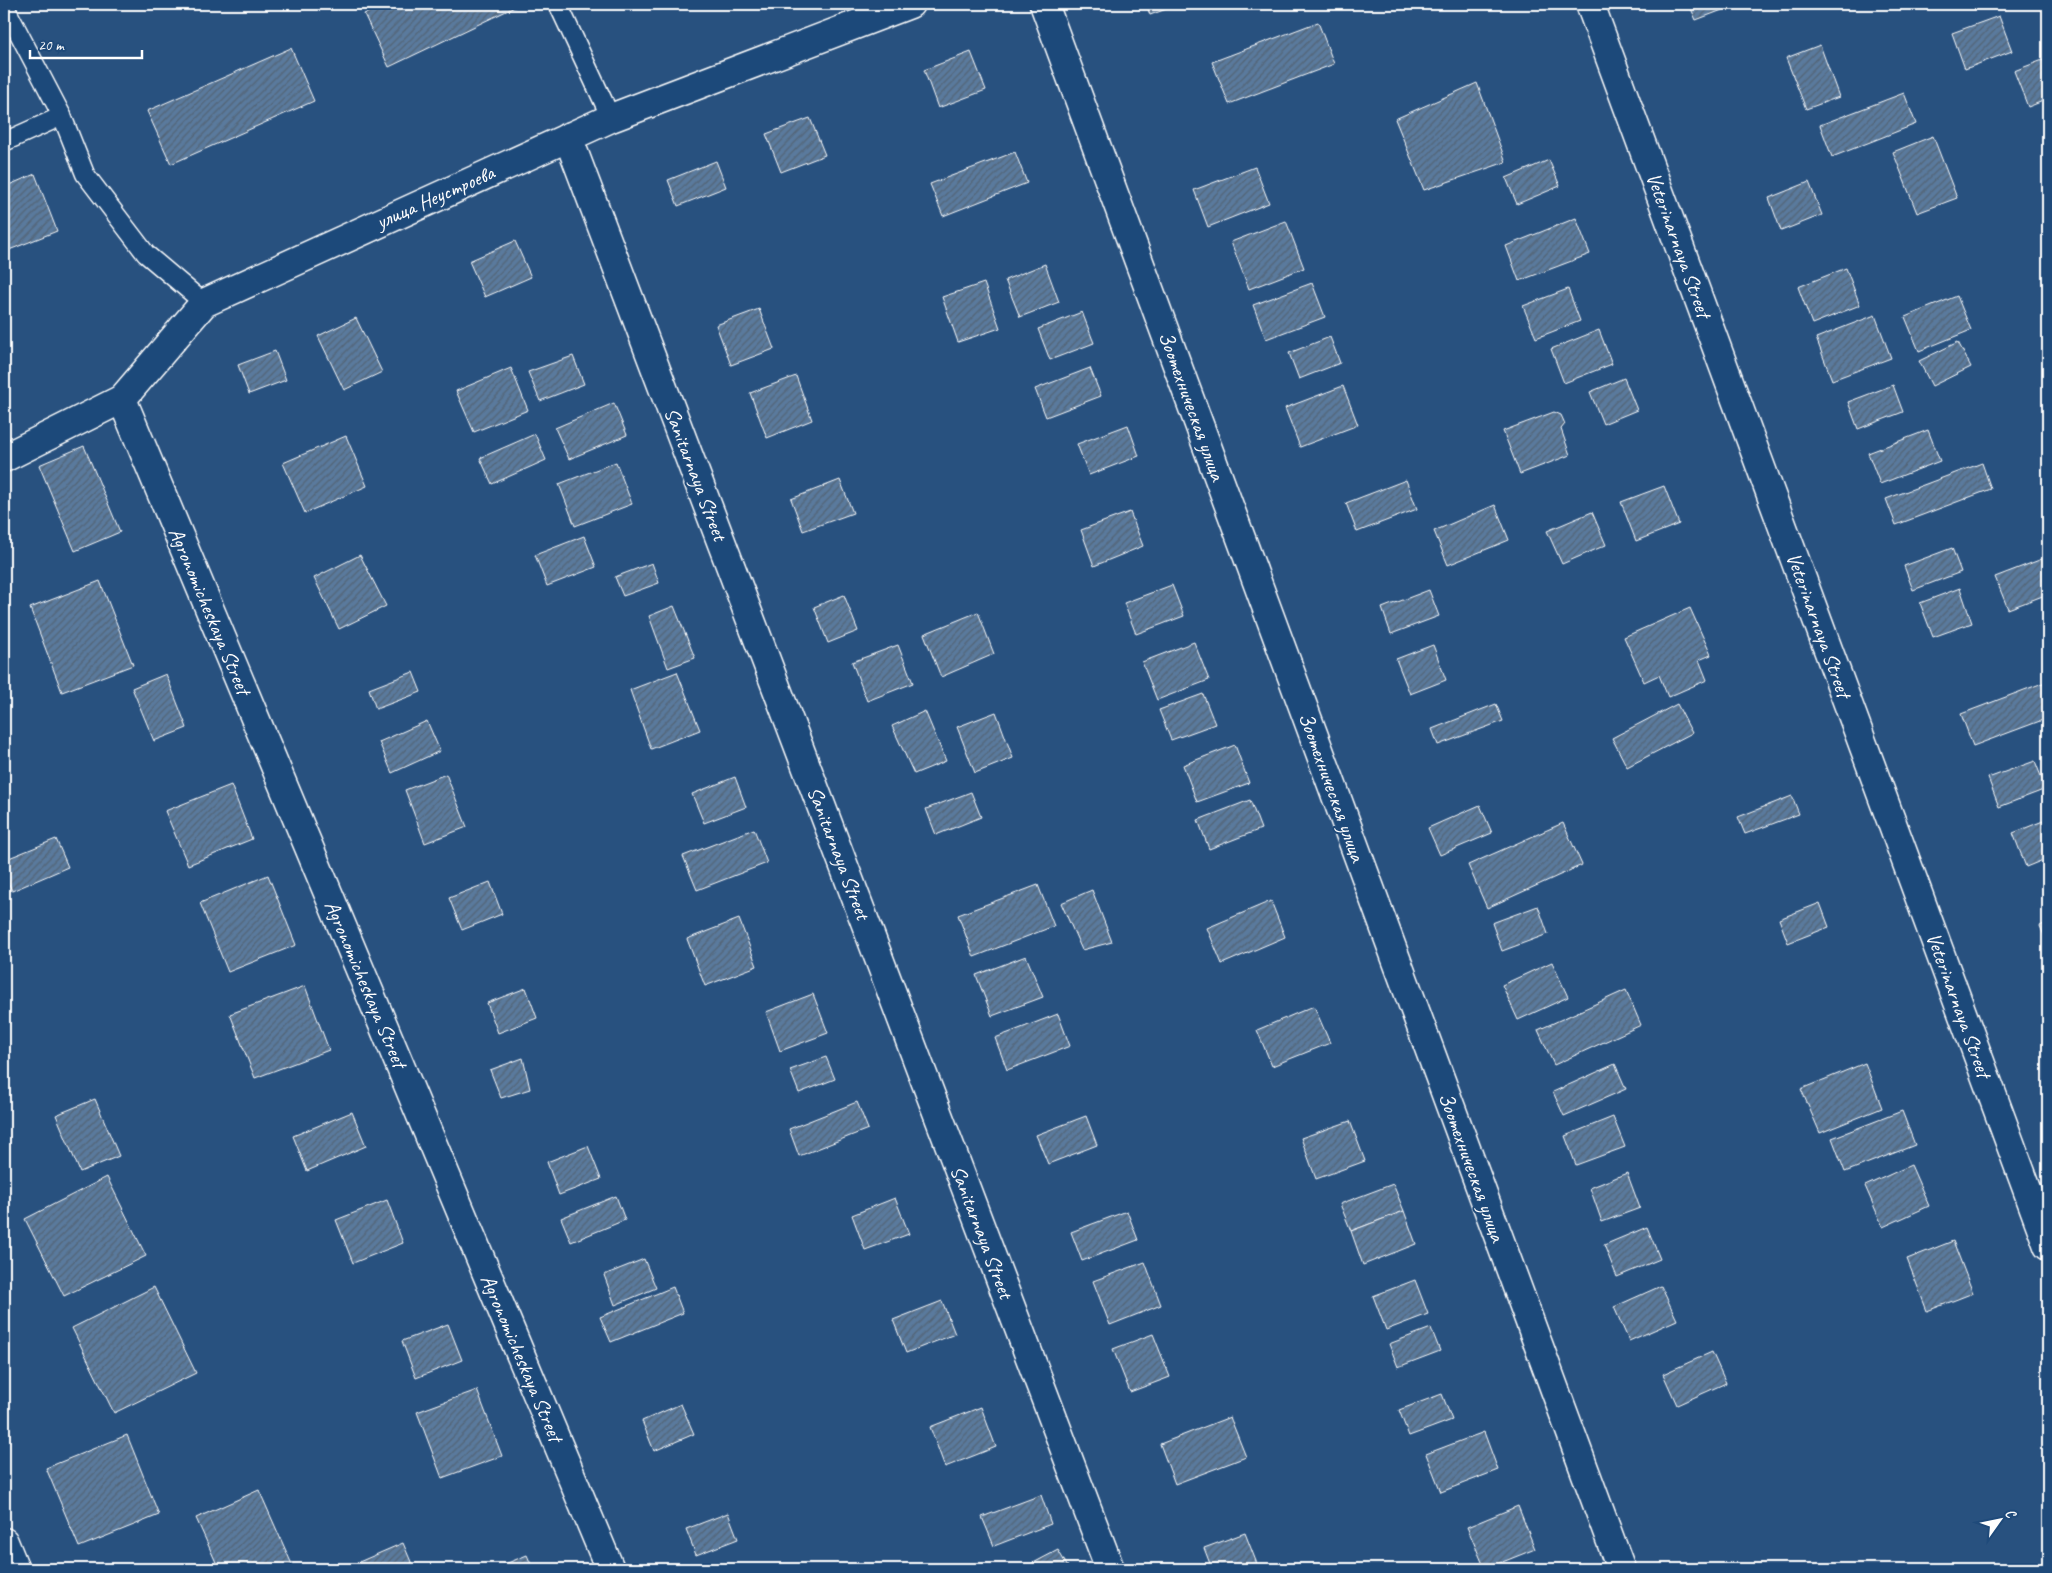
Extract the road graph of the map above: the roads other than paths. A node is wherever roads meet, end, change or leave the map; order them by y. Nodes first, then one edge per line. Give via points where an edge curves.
1 (558, 4) edge
2 (910, 4) edge
3 (1044, 4) edge
4 (1590, 4) edge
5 (4, 5) edge
6 (62, 116) junction
7 (611, 118) junction
8 (568, 137) junction
9 (4, 142) edge
10 (204, 302) junction
11 (122, 399) junction
12 (4, 458) edge
13 (2048, 1246) edge
14 (4, 1542) edge
15 (16, 1569) edge
16 (610, 1569) edge
17 (1110, 1569) edge
18 (1620, 1569) edge

1 - 7 lane
2 - 7 street, улица Неустроева
3 - 18 street, Зоотехническая улица
4 - 13 street, Veterinarnaya Street
5 - 6 lane
6 - 9 lane
6 - 10 lane via 85,174 146,254
7 - 8 street, улица Неустроева
8 - 10 street, улица Неустроева
8 - 17 street, Sanitarnaya Street
10 - 11 street, улица Неустроева
11 - 12 street, улица Неустроева
11 - 16 street, Agronomicheskaya Street
14 - 15 street

